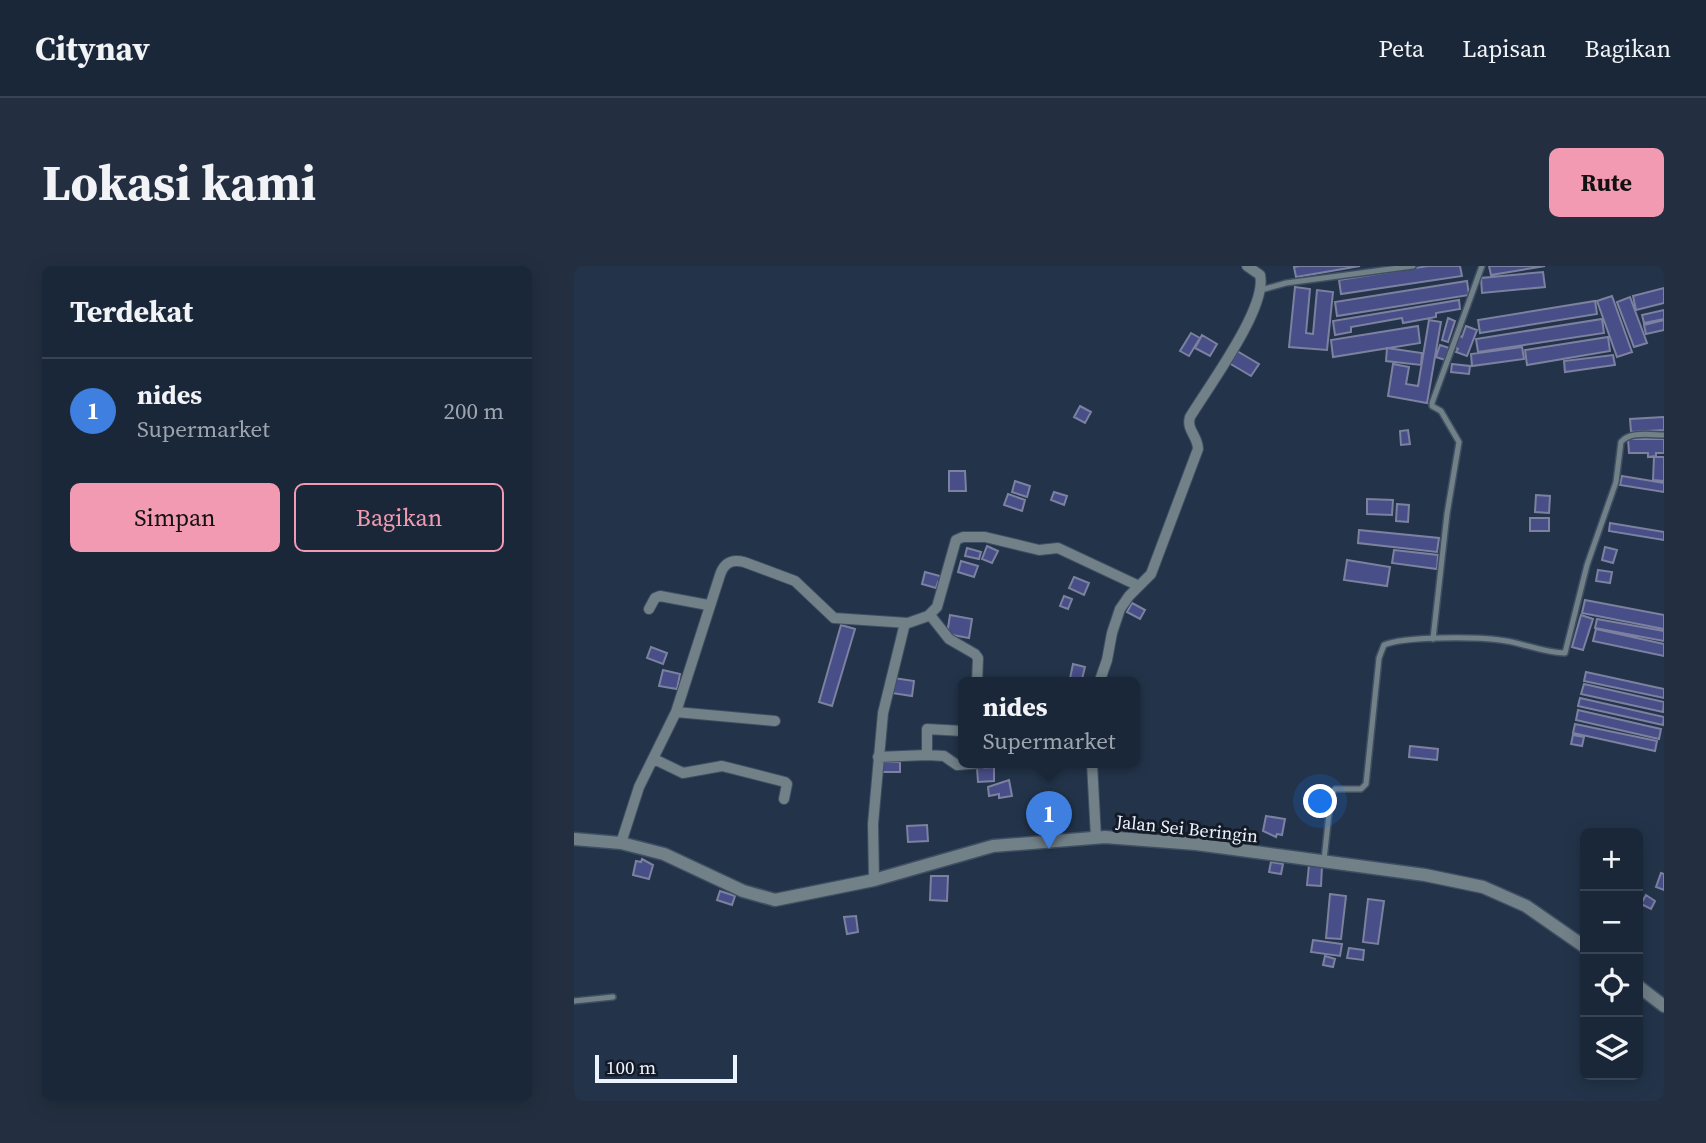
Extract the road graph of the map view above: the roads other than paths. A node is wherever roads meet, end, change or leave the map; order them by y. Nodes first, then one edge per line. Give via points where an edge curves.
1 (1247, 266) edge
2 (1413, 266) edge
3 (1482, 266) edge
4 (1261, 290) junction
5 (1664, 435) edge
6 (1139, 586) junction
7 (708, 605) junction
8 (649, 609) dead end
9 (930, 615) junction
10 (905, 623) junction
11 (1433, 639) junction
12 (977, 677) edge
13 (1100, 677) edge
14 (676, 712) junction
15 (775, 721) dead end
16 (958, 731) edge
17 (927, 755) junction
18 (878, 757) junction
19 (654, 759) junction
20 (958, 765) edge
21 (1092, 768) edge
22 (784, 799) dead end
23 (1096, 838) junction
24 (574, 839) edge
25 (621, 843) junction
26 (1324, 863) junction
27 (874, 880) junction
28 (1580, 944) edge
29 (1643, 990) edge
30 (613, 997) dead end
31 (574, 1001) edge
32 (1664, 1006) edge

1 - 4 street via 1260,275
2 - 4 lane
3 - 11 lane via 1432,403 1459,442
4 - 6 street via 1245,330 1190,417 1198,449 1152,574
5 - 11 lane via 1631,435 1621,442 1615,482 1564,653 1500,640
6 - 9 street via 1058,548 1039,550 985,537 963,537 956,540 939,603
6 - 13 street via 1120,610
7 - 8 street via 660,596
7 - 10 street via 723,567 735,560 795,580 834,618
7 - 14 street
9 - 10 street
9 - 12 street via 949,639 978,657
10 - 18 street via 883,713
11 - 26 lane via 1395,641 1382,648 1366,784 1361,789 1338,788 1331,795
14 - 15 street
14 - 19 street
16 - 17 street via 927,729
17 - 18 street
17 - 20 street via 944,756
18 - 27 street
19 - 22 street via 684,774 722,766 785,782
19 - 25 street
21 - 23 street
23 - 26 street, Jalan Sei Beringin via 1196,844
23 - 27 street, Jalan Sei Beringin via 993,846
24 - 25 street, Jalan Sei Beringin
25 - 27 street, Jalan Sei Beringin via 664,854 743,891 775,900
26 - 28 street, Jalan Sei Beringin via 1483,887 1526,906
29 - 32 street
30 - 31 lane

